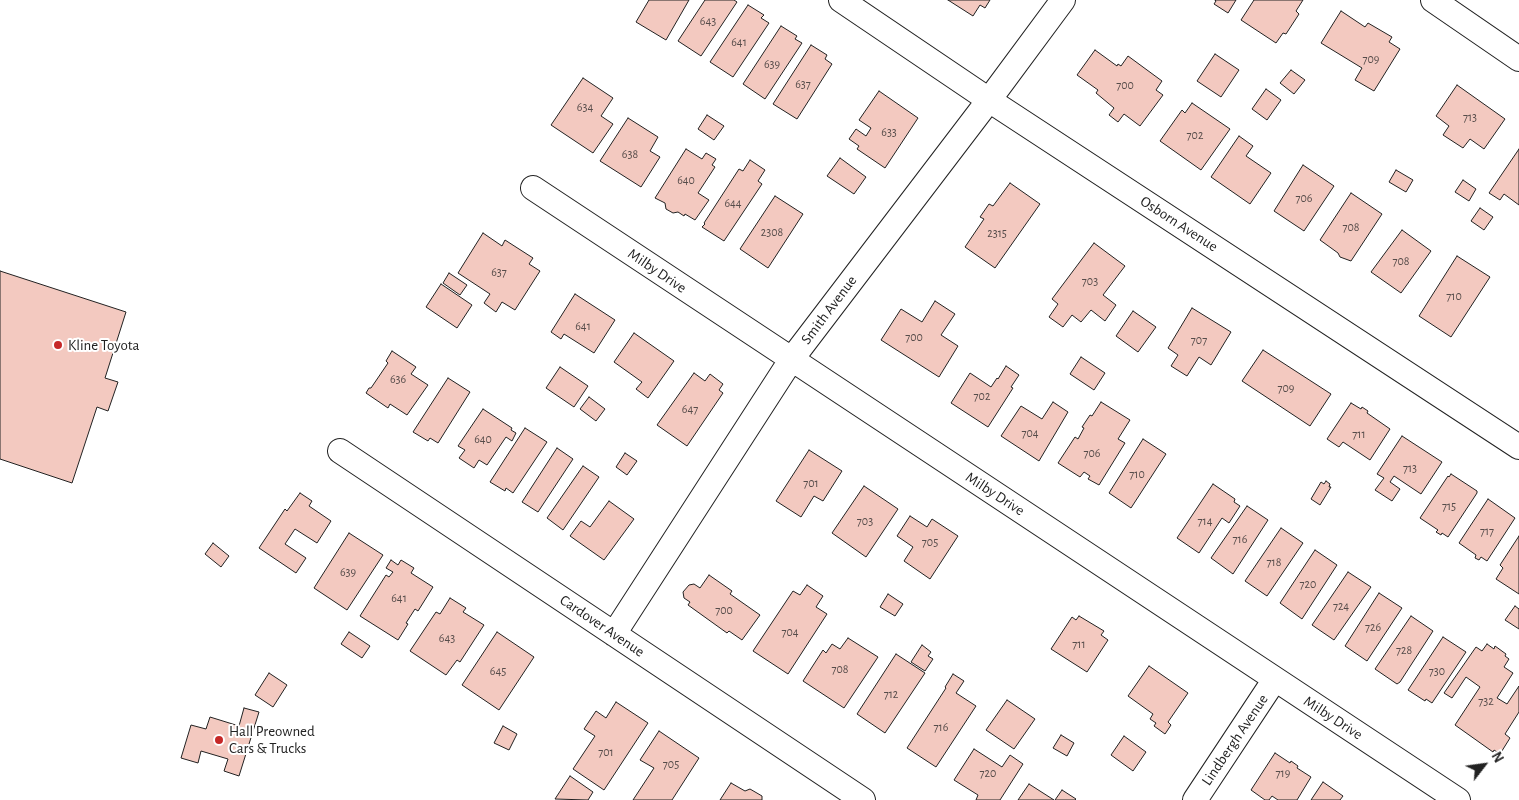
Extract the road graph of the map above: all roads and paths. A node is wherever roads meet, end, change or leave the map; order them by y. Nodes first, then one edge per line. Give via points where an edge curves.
1 (841, 0) edge
2 (1063, 0) edge
3 (1433, 0) edge
4 (1519, 58) edge
5 (989, 100) junction
6 (533, 188) dead end
7 (791, 360) junction
8 (1519, 447) edge
9 (340, 451) dead end
10 (614, 634) junction
11 (1275, 679) junction
12 (863, 800) edge
13 (1195, 800) edge
14 (1458, 800) edge

1 - 5 street, Osborn Avenue
2 - 5 street, Smith Avenue
3 - 4 street
5 - 7 street, Smith Avenue
5 - 8 street, Osborn Avenue
6 - 7 street, Milby Drive
7 - 10 street, Smith Avenue
7 - 11 street, Milby Drive
9 - 10 street, Cardover Avenue
10 - 12 street, Cardover Avenue
11 - 13 street, Lindbergh Avenue
11 - 14 street, Milby Drive

